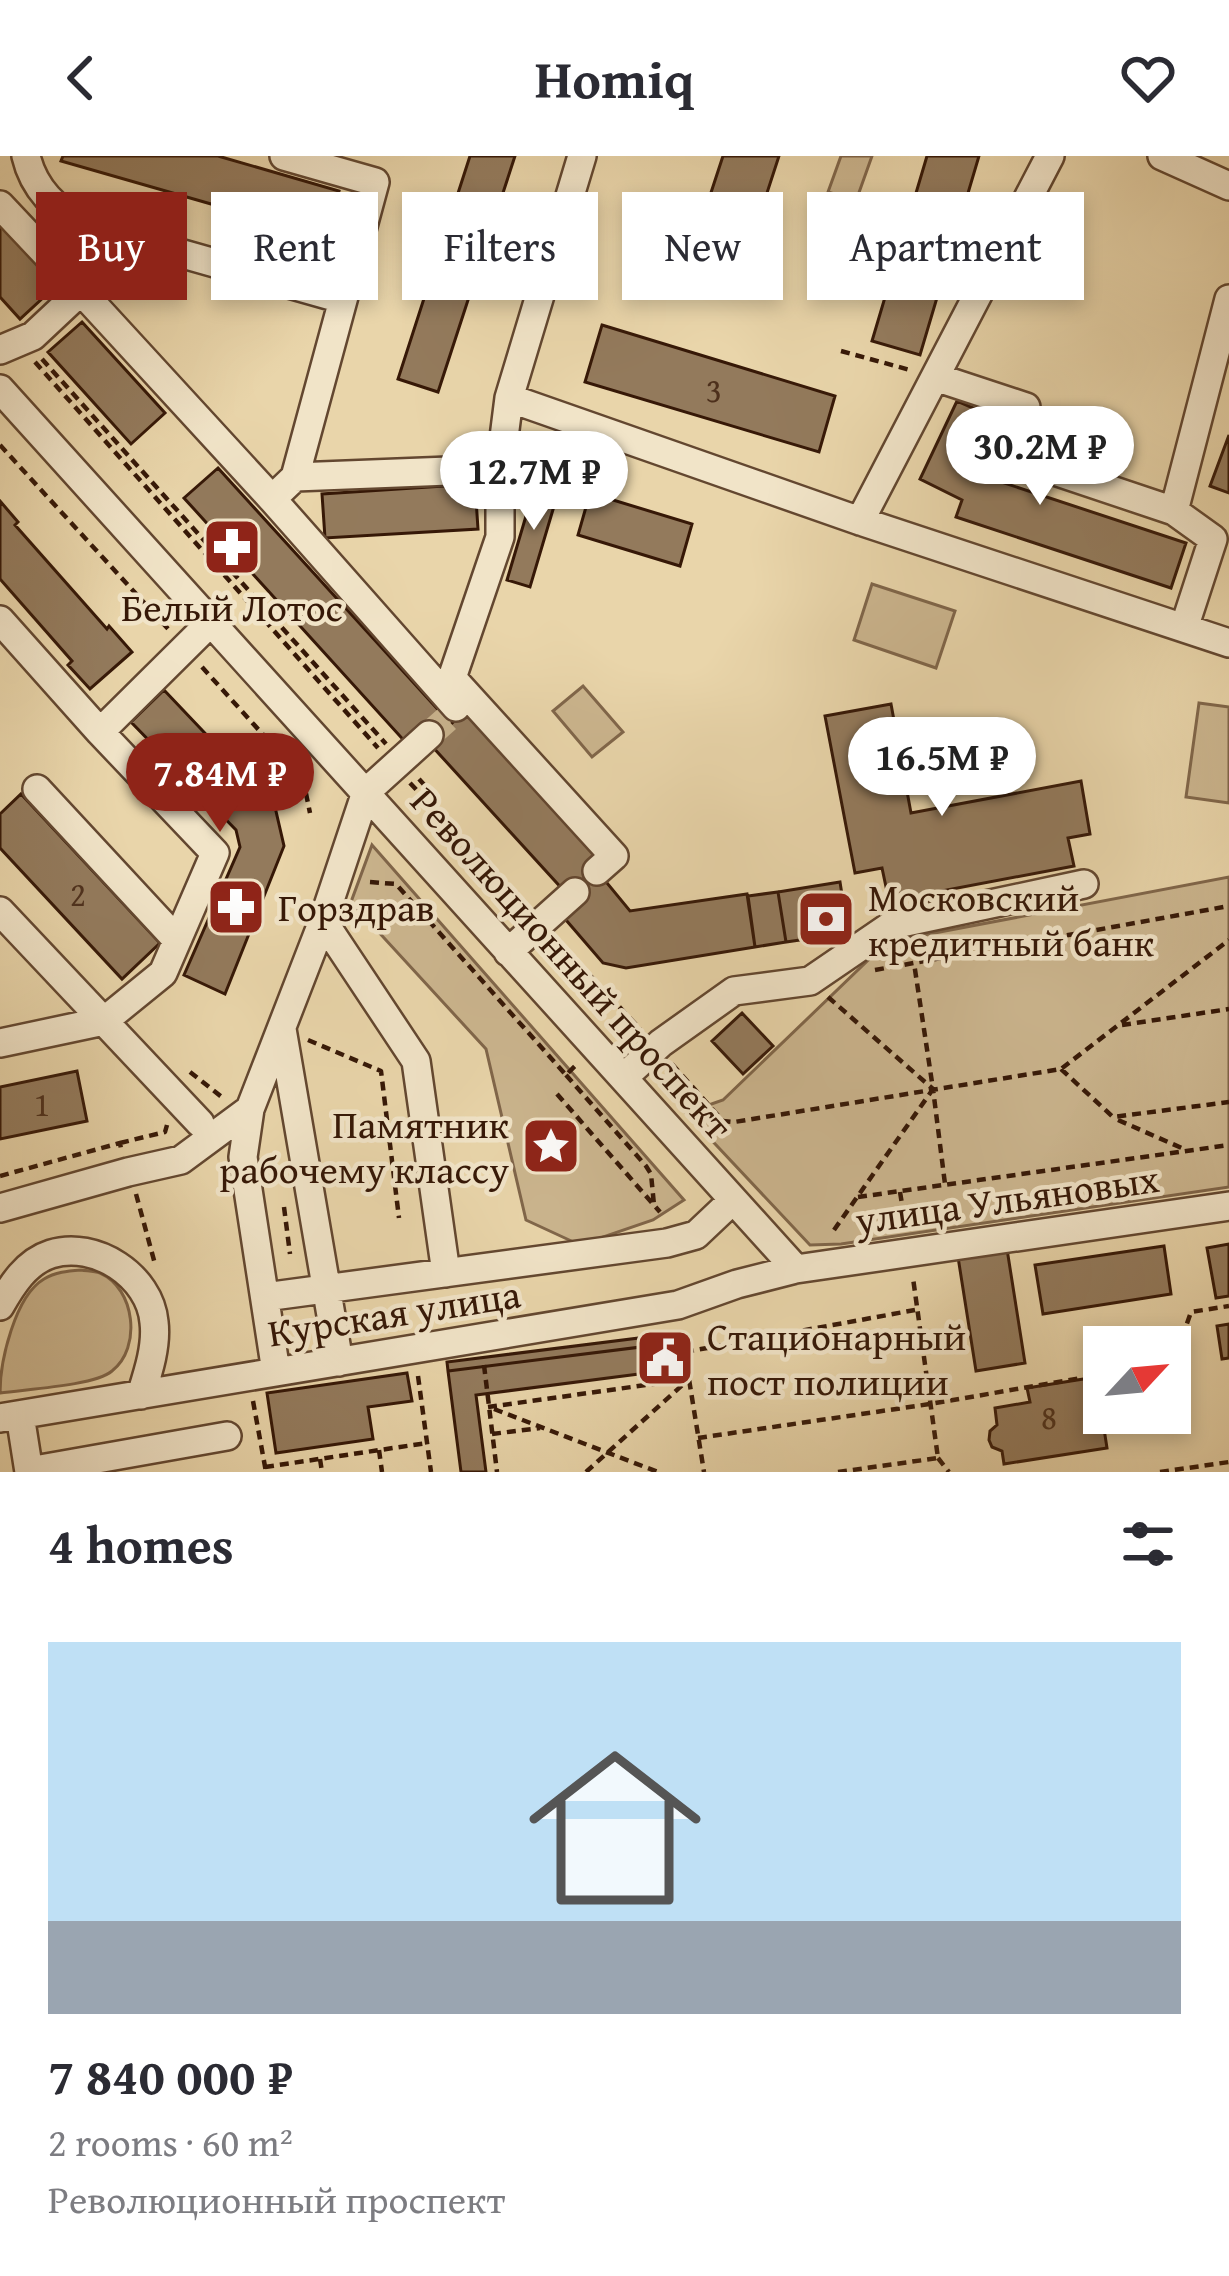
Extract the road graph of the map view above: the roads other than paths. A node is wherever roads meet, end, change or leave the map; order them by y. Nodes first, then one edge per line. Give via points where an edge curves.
1 (26, 156) edge
2 (284, 156) edge
3 (583, 156) edge
4 (1050, 156) edge
5 (1162, 156) edge
6 (1229, 186) edge
7 (372, 192) edge
8 (0, 205) edge
9 (36, 244) edge
10 (211, 262) edge
11 (1229, 298) edge
12 (72, 300) edge
13 (88, 300) edge
14 (342, 300) edge
15 (14, 344) edge
16 (934, 377) junction
17 (0, 389) edge
18 (509, 398) junction
19 (500, 469) junction
20 (296, 477) junction
21 (272, 499) junction
22 (1174, 511) junction
23 (860, 521) junction
24 (0, 620) edge
25 (212, 622) junction
26 (1184, 628) junction
27 (1229, 643) edge
28 (449, 705) junction
29 (100, 732) junction
30 (38, 789) dead end
31 (366, 792) junction
32 (597, 871) dead end
33 (1084, 884) dead end
34 (575, 892) dead end
35 (0, 911) edge
36 (323, 920) junction
37 (177, 940) junction
38 (508, 952) junction
39 (104, 1021) junction
40 (282, 1029) junction
41 (0, 1043) edge
42 (624, 1077) junction
43 (250, 1109) junction
44 (200, 1123) dead end
45 (733, 1200) junction
46 (1229, 1206) edge
47 (0, 1208) edge
48 (796, 1269) junction
49 (446, 1273) junction
50 (326, 1289) junction
51 (265, 1297) junction
52 (0, 1306) edge
53 (339, 1362) junction
54 (276, 1372) junction
55 (141, 1395) junction
56 (10, 1416) edge
57 (227, 1436) dead end
58 (29, 1471) edge

1 - 10 street via 46,198 84,226
2 - 7 street via 375,182
3 - 18 street
4 - 16 street
5 - 6 street
8 - 9 street
11 - 22 street
12 - 15 street
13 - 21 street
14 - 20 street
16 - 22 street via 1026,407 1010,456
16 - 23 street
17 - 25 street, Революционный проспект
18 - 19 street
18 - 23 street
19 - 20 street
19 - 28 street via 500,537
20 - 21 street
21 - 28 street
22 - 26 street via 1213,539
23 - 26 street
24 - 29 street
25 - 29 street
25 - 31 street, Революционный проспект
26 - 27 street
28 - 31 street
28 - 32 street via 614,856
29 - 37 street via 215,853
30 - 37 street
31 - 36 street
31 - 38 street, Революционный проспект
33 - 42 street via 892,925 810,981 734,991
34 - 38 street
35 - 39 street
36 - 40 street
36 - 49 street via 416,1061
37 - 39 street via 163,973
38 - 42 street, Революционный проспект
39 - 41 street
39 - 44 street
40 - 43 street
40 - 50 street
42 - 45 street, Революционный проспект
43 - 47 street via 181,1160
43 - 51 street via 243,1157
45 - 48 street, Революционный проспект
45 - 49 street via 696,1235 667,1244
46 - 48 street, улица Ульяновых
48 - 53 street, Курская улица via 678,1305
49 - 50 street
50 - 51 street
50 - 53 street
51 - 54 street
52 - 55 street via 30,1265 51,1254 87,1253 126,1271 154,1320
53 - 54 street, Курская улица
54 - 55 street, Курская улица
55 - 56 street, Курская улица
56 - 58 street
57 - 58 street

